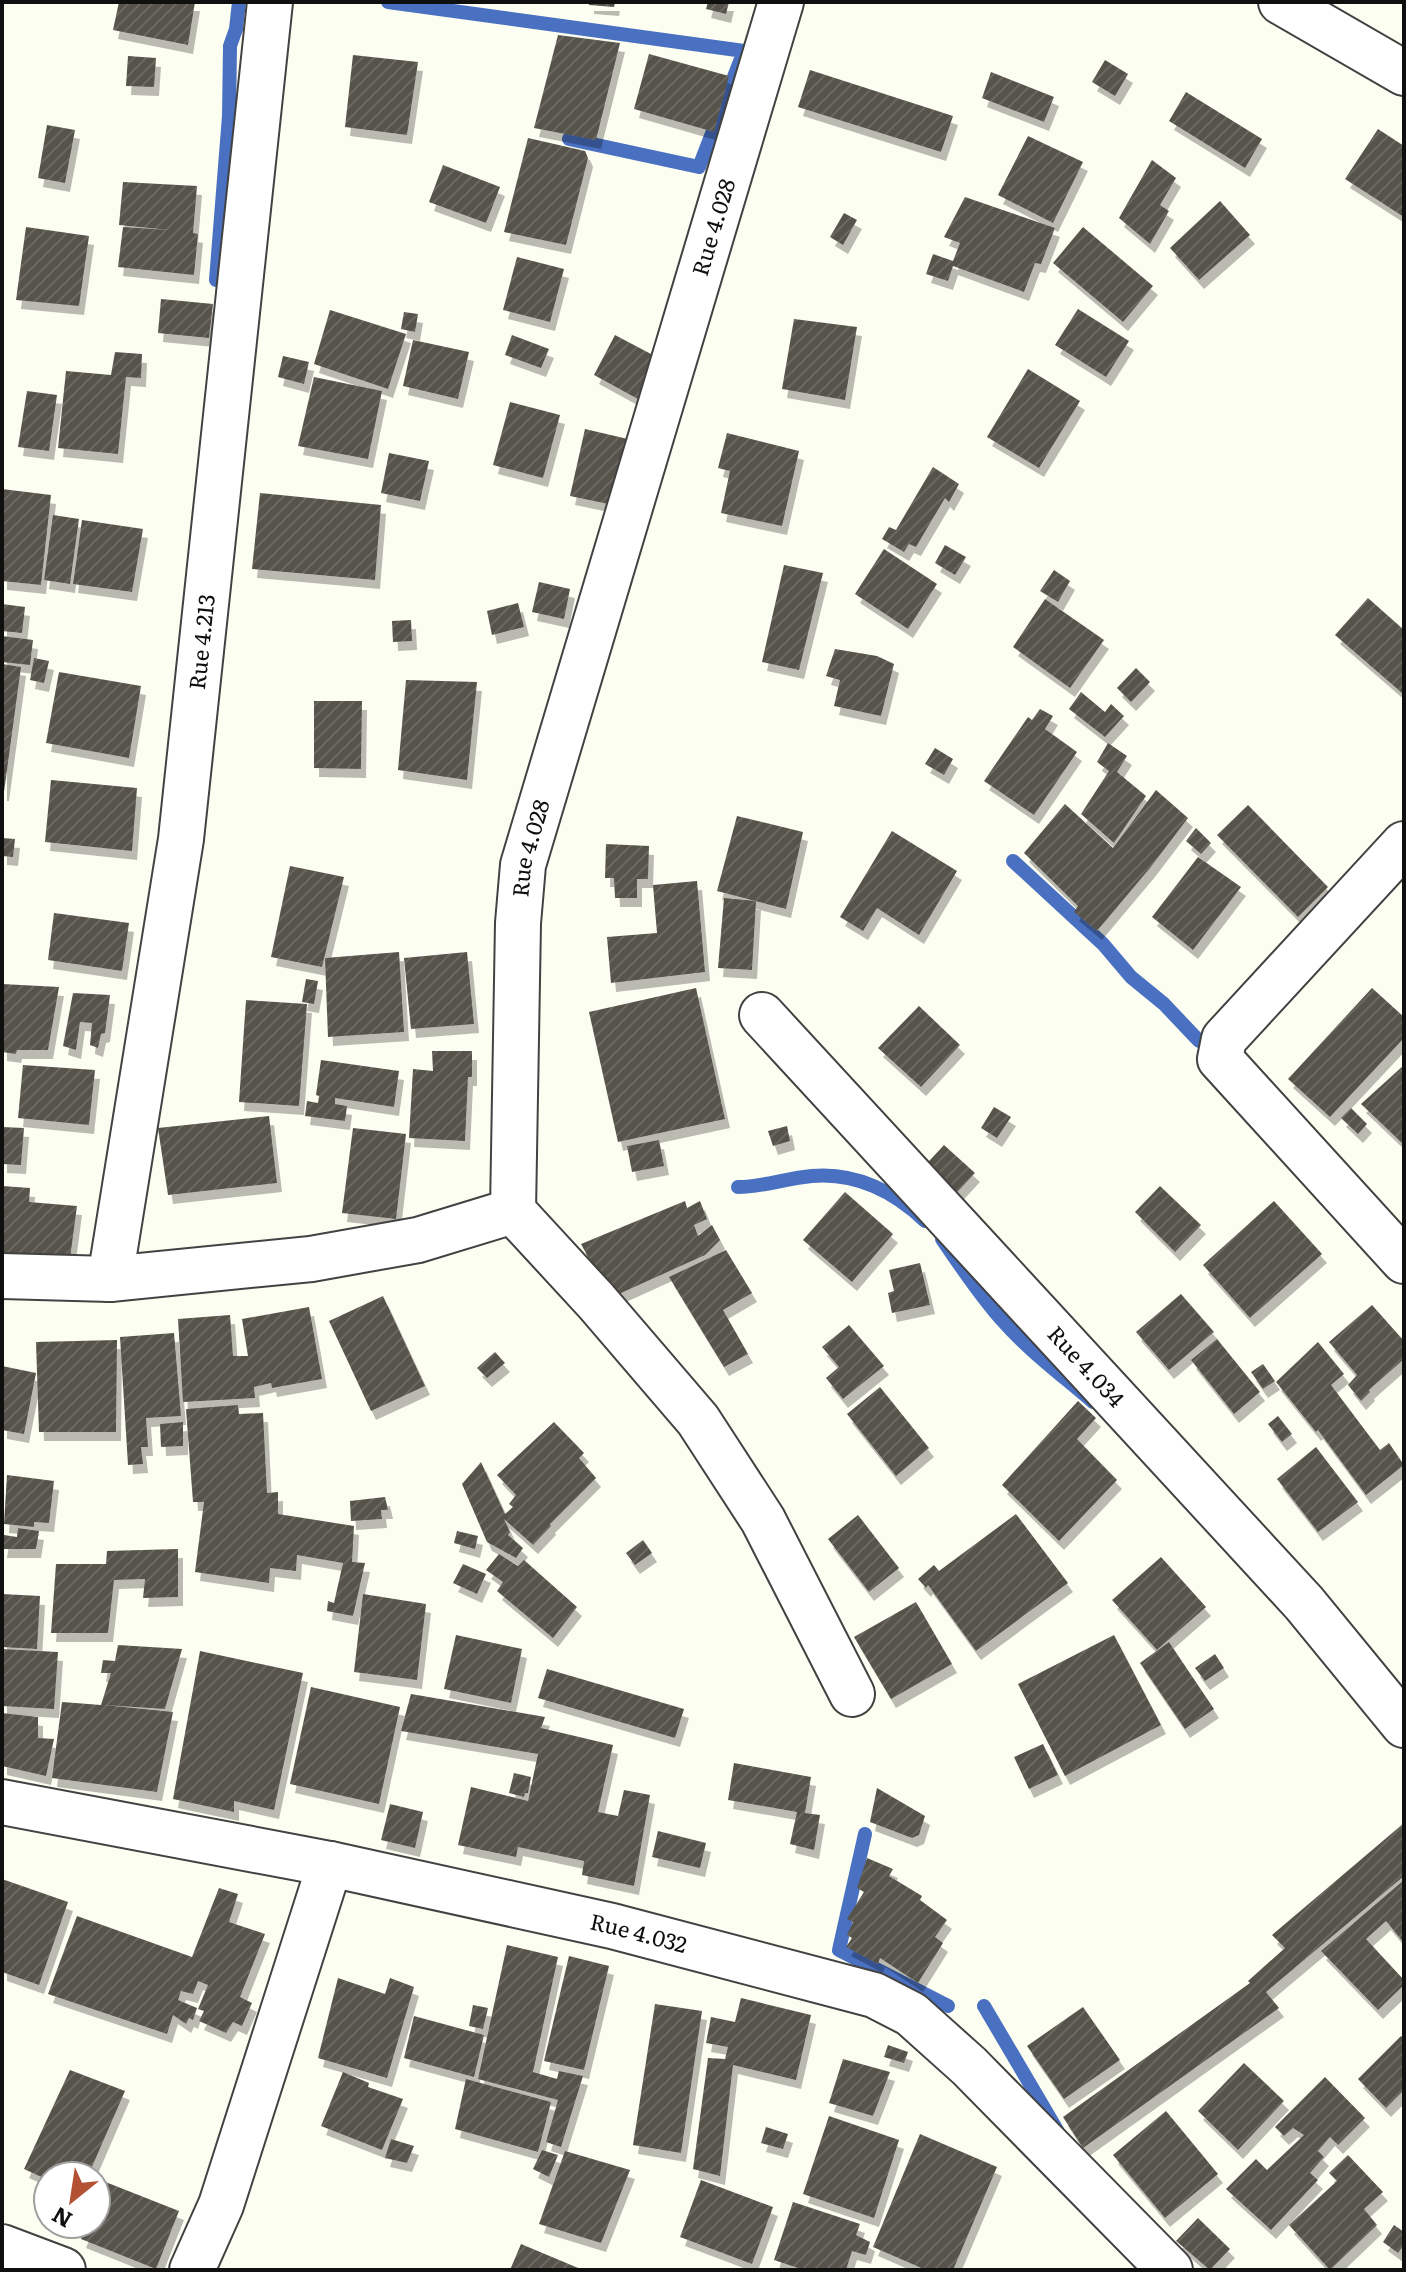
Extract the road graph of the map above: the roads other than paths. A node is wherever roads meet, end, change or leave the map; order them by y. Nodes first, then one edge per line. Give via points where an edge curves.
1 (270, 2) edge
2 (781, 2) edge
3 (1281, 2) edge
4 (1404, 73) edge
5 (1404, 844) edge
6 (762, 1015) dead end
7 (513, 1211) junction
8 (1404, 1261) edge
9 (2, 1276) edge
10 (110, 1279) junction
11 (852, 1694) dead end
12 (1404, 1725) edge
13 (2, 1802) edge
14 (330, 1864) junction
15 (2, 2247) edge
16 (63, 2270) edge
17 (192, 2270) edge
18 (1170, 2270) edge

1 - 10 street, Rue 4.213 via 181,839
2 - 7 street, Rue 4.028 via 523,865
3 - 4 street
5 - 8 street via 1224,1039 1220,1059
6 - 12 street, Rue 4.034 via 1304,1603
7 - 10 street via 418,1240 311,1259
7 - 11 street via 698,1420 763,1520
9 - 10 street
13 - 14 street, Rue 4.032
14 - 17 street via 221,2205
14 - 18 street, Rue 4.032 via 612,1926 874,1995 911,2014 969,2066
15 - 16 street

